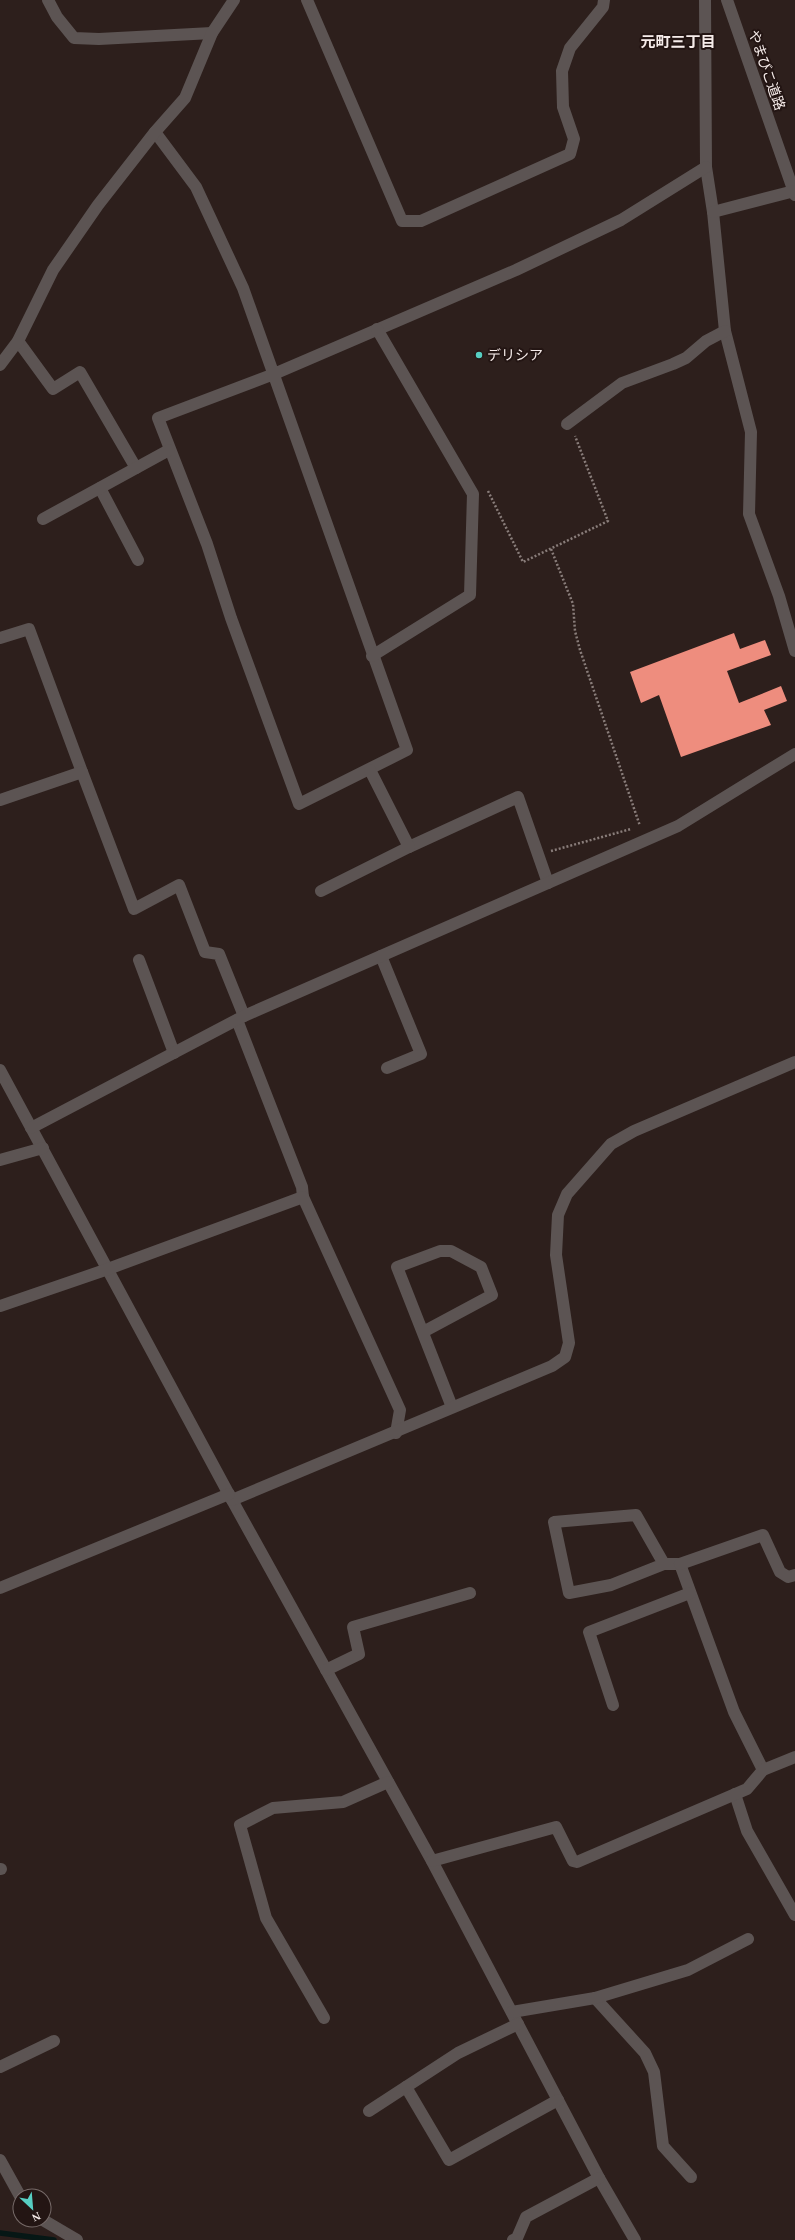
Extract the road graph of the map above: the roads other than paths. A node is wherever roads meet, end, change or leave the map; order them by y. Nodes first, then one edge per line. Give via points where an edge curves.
1 (48, 0) edge
2 (234, 0) edge
3 (308, 0) edge
4 (604, 0) edge
5 (704, 0) edge
6 (727, 0) edge
7 (212, 33) junction
8 (155, 132) junction
9 (706, 166) junction
10 (794, 193) edge
11 (713, 212) junction
12 (378, 329) junction
13 (725, 331) junction
14 (18, 341) junction
15 (0, 365) edge
16 (274, 374) junction
17 (568, 423) road end
18 (170, 450) junction
19 (136, 468) junction
20 (100, 488) junction
21 (43, 519) dead end
22 (138, 560) dead end
23 (0, 638) edge
24 (795, 651) edge
25 (372, 656) junction
26 (795, 754) edge
27 (370, 770) junction
28 (82, 772) junction
29 (0, 800) edge
30 (409, 848) junction
31 (548, 883) junction
32 (321, 891) dead end
33 (381, 956) junction
34 (138, 960) dead end
35 (240, 1018) junction
36 (174, 1053) junction
37 (795, 1062) edge
38 (387, 1068) dead end
39 (0, 1070) edge
40 (31, 1128) junction
41 (43, 1148) junction
42 (0, 1160) edge
43 (303, 1196) junction
44 (108, 1269) junction
45 (0, 1306) edge
46 (423, 1332) junction
47 (452, 1407) junction
48 (396, 1433) junction
49 (231, 1497) junction
50 (664, 1564) junction
51 (680, 1564) junction
52 (795, 1575) edge
53 (0, 1588) edge
54 (470, 1593) dead end
55 (690, 1593) junction
56 (326, 1670) junction
57 (613, 1705) dead end
58 (795, 1756) edge
59 (763, 1770) junction
60 (388, 1782) junction
61 (735, 1794) junction
62 (432, 1861) junction
63 (795, 1915) edge
64 (748, 1939) dead end
65 (595, 1998) junction
66 (512, 2012) junction
67 (324, 2018) dead end
68 (518, 2024) junction
69 (54, 2041) dead end
70 (0, 2067) edge
71 (406, 2087) junction
72 (558, 2100) junction
73 (369, 2110) dead end
74 (0, 2160) edge
75 (691, 2177) dead end
76 (599, 2178) junction
77 (16, 2188) edge
78 (52, 2225) edge
79 (77, 2240) edge
80 (513, 2240) edge
81 (635, 2240) edge

1 - 7 street via 57,17 74,38
2 - 7 street
3 - 4 street via 402,221 421,221 570,154 574,139 563,107 562,71 570,48 603,7
5 - 9 street
6 - 10 street, やまびこ道路
7 - 8 street via 186,98
8 - 14 street via 98,205 53,270
8 - 16 street via 196,187 243,288
9 - 11 street
9 - 12 street via 622,220 516,270
10 - 11 street
11 - 13 street
12 - 16 street
12 - 25 street via 473,494 470,595
13 - 17 street via 706,341 686,358 622,383
13 - 24 street via 752,432 749,514 779,596
14 - 15 street
14 - 19 street via 53,389 80,372
16 - 18 street via 158,418
16 - 25 street
18 - 19 street
18 - 27 street via 207,544 231,618 299,804
19 - 20 street
20 - 21 street
20 - 22 street
23 - 28 street via 29,629
25 - 27 street via 407,750
26 - 31 street via 678,826
27 - 30 street
28 - 29 street
28 - 35 street via 134,909 179,885 205,952 219,954
30 - 31 street via 518,798
30 - 32 street
31 - 33 street
33 - 35 street
33 - 38 street via 421,1054
34 - 36 street
35 - 36 street
35 - 43 street via 302,1187
36 - 40 street
37 - 47 street via 634,1131 611,1144 567,1194 558,1215 556,1255 569,1342 565,1357 552,1366
39 - 40 street
40 - 41 street
41 - 42 street
41 - 44 street
43 - 44 street
43 - 48 street via 400,1410
44 - 45 street
44 - 49 street
46 - 46 street via 397,1267 440,1251 451,1251 481,1267 492,1295
46 - 47 street
47 - 48 street
48 - 49 street
49 - 53 street
49 - 56 street
50 - 50 street via 636,1515 554,1522 569,1593 611,1585
50 - 51 street
51 - 52 street via 763,1535 780,1572 788,1577
51 - 55 street
54 - 56 street via 352,1627 359,1654
55 - 57 street via 589,1632
55 - 59 street via 734,1712
56 - 60 street
58 - 59 street
59 - 61 street via 747,1789
60 - 62 street
60 - 67 street via 343,1802 273,1808 240,1825 266,1918
61 - 62 street via 577,1862 573,1860 556,1827
61 - 63 street via 747,1832
62 - 66 street
64 - 65 street via 688,1970
65 - 66 street
65 - 75 street via 645,2053 654,2072 663,2146
66 - 68 street
68 - 71 street via 458,2053
68 - 72 street
69 - 70 street
71 - 72 street via 449,2160
71 - 73 street
72 - 76 street
74 - 77 street
76 - 80 street via 526,2216 517,2238
76 - 81 street
78 - 79 street

